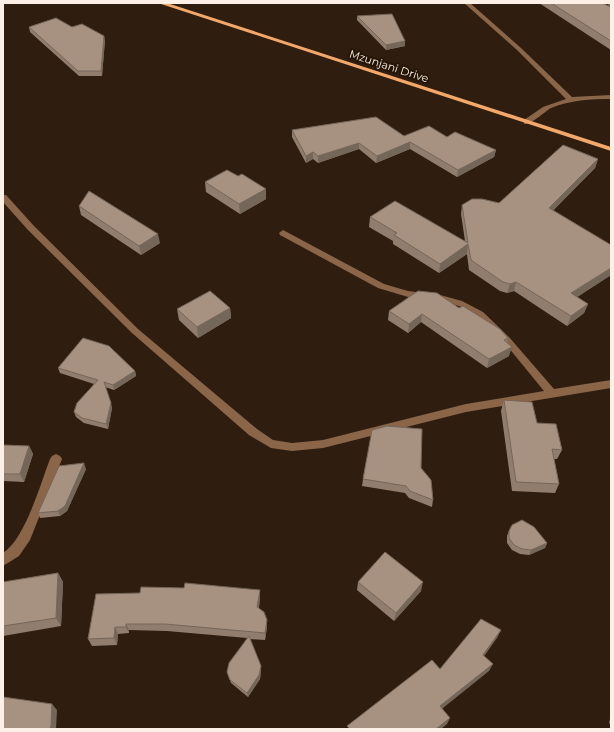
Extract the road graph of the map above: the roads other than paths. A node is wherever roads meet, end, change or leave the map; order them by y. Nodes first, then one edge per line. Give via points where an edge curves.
1 (161, 3) edge
2 (467, 3) edge
3 (611, 96) edge
4 (570, 99) junction
5 (527, 122) junction
6 (611, 148) edge
7 (3, 197) edge
8 (283, 233) dead end
9 (611, 384) edge
10 (551, 393) junction
11 (56, 459) dead end
12 (3, 560) edge

1 - 5 main road, Mzunjani Drive
2 - 4 street
3 - 4 street
4 - 5 street via 544,108
5 - 6 main road, Mzunjani Drive
7 - 10 street via 135,331 253,432 271,444 292,447 323,444 466,408
8 - 10 street via 381,286 462,304 480,314 506,339
9 - 10 street
11 - 12 street via 26,536 15,552

